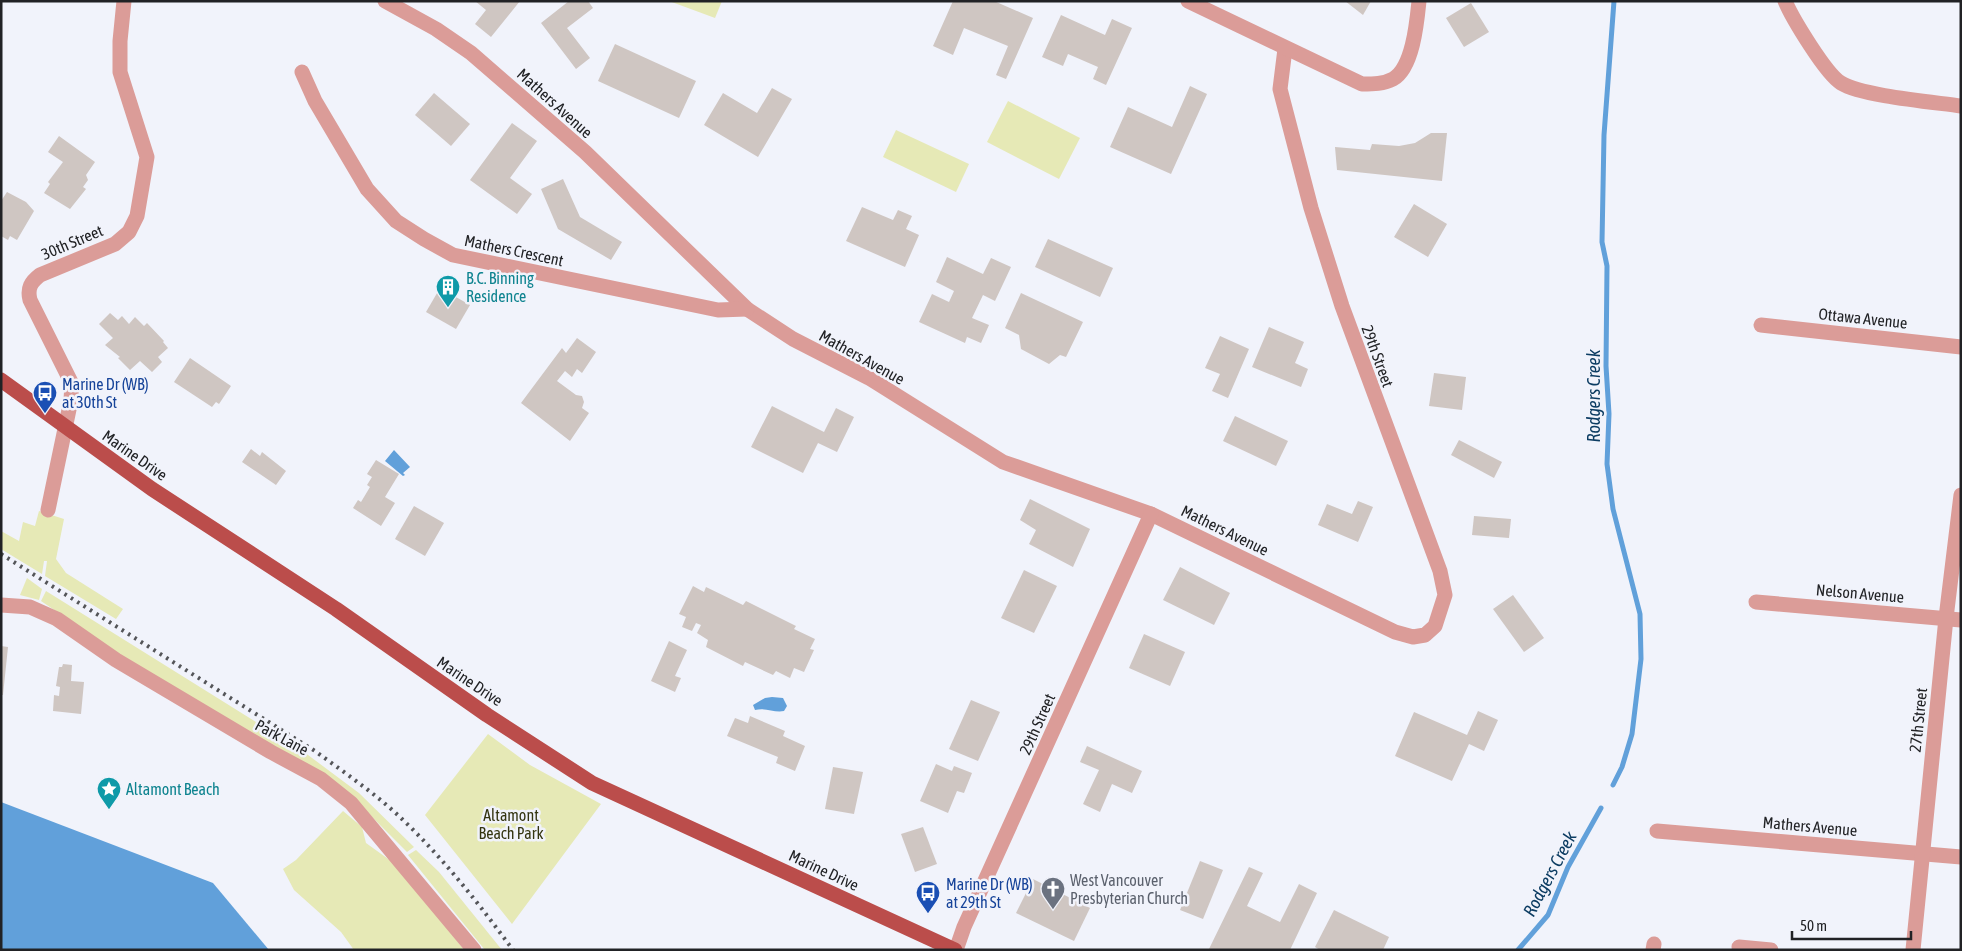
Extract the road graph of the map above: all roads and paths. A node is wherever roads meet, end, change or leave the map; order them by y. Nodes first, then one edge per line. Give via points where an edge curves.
1 (124, 1) edge
2 (385, 1) edge
3 (1188, 1) edge
4 (1419, 1) edge
5 (1784, 1) edge
6 (1285, 49) junction
7 (302, 72) dead end
8 (1961, 106) edge
9 (747, 310) junction
10 (1761, 325) dead end
11 (1961, 347) edge
12 (1, 380) edge
13 (65, 427) junction
14 (1961, 495) edge
15 (48, 510) dead end
16 (1151, 514) junction
17 (1756, 602) dead end
18 (1, 605) edge
19 (1953, 619) edge
20 (1395, 632) joint
21 (1657, 831) dead end
22 (1922, 852) junction
23 (1961, 857) edge
24 (1738, 947) dead end
25 (474, 950) edge
26 (956, 950) edge
27 (1771, 950) edge
28 (1913, 950) edge

1 - 13 street, 30th Street via 120,72 147,157 137,216 129,232 115,244 40,275 28,291 72,384
2 - 9 street, Mathers Avenue via 436,29 500,77 585,152
3 - 6 street
4 - 6 street via 1410,54 1395,78 1379,84 1362,84
5 - 8 street via 1839,83 1856,90
6 - 20 street, 29th Street via 1280,89 1311,208 1342,306 1440,571 1445,595 1435,626 1425,635 1413,637
7 - 9 street, Mathers Crescent via 367,189 396,221 453,255 718,310
9 - 16 street, Mathers Avenue via 793,339 869,378 1003,462
10 - 11 street, Ottawa Avenue
12 - 13 main road, Marine Drive
13 - 15 street, 30th Street
13 - 26 main road, Marine Drive via 592,783
14 - 19 street, 27th Street
16 - 20 street, Mathers Avenue
16 - 26 street, 29th Street
17 - 19 street, Nelson Avenue
18 - 25 street, Park Lane via 30,607 57,618 116,660 321,779 351,803
19 - 22 street, 27th Street
21 - 22 street, Mathers Avenue
22 - 23 street, Mathers Avenue
22 - 28 street, 27th Street
24 - 27 street

